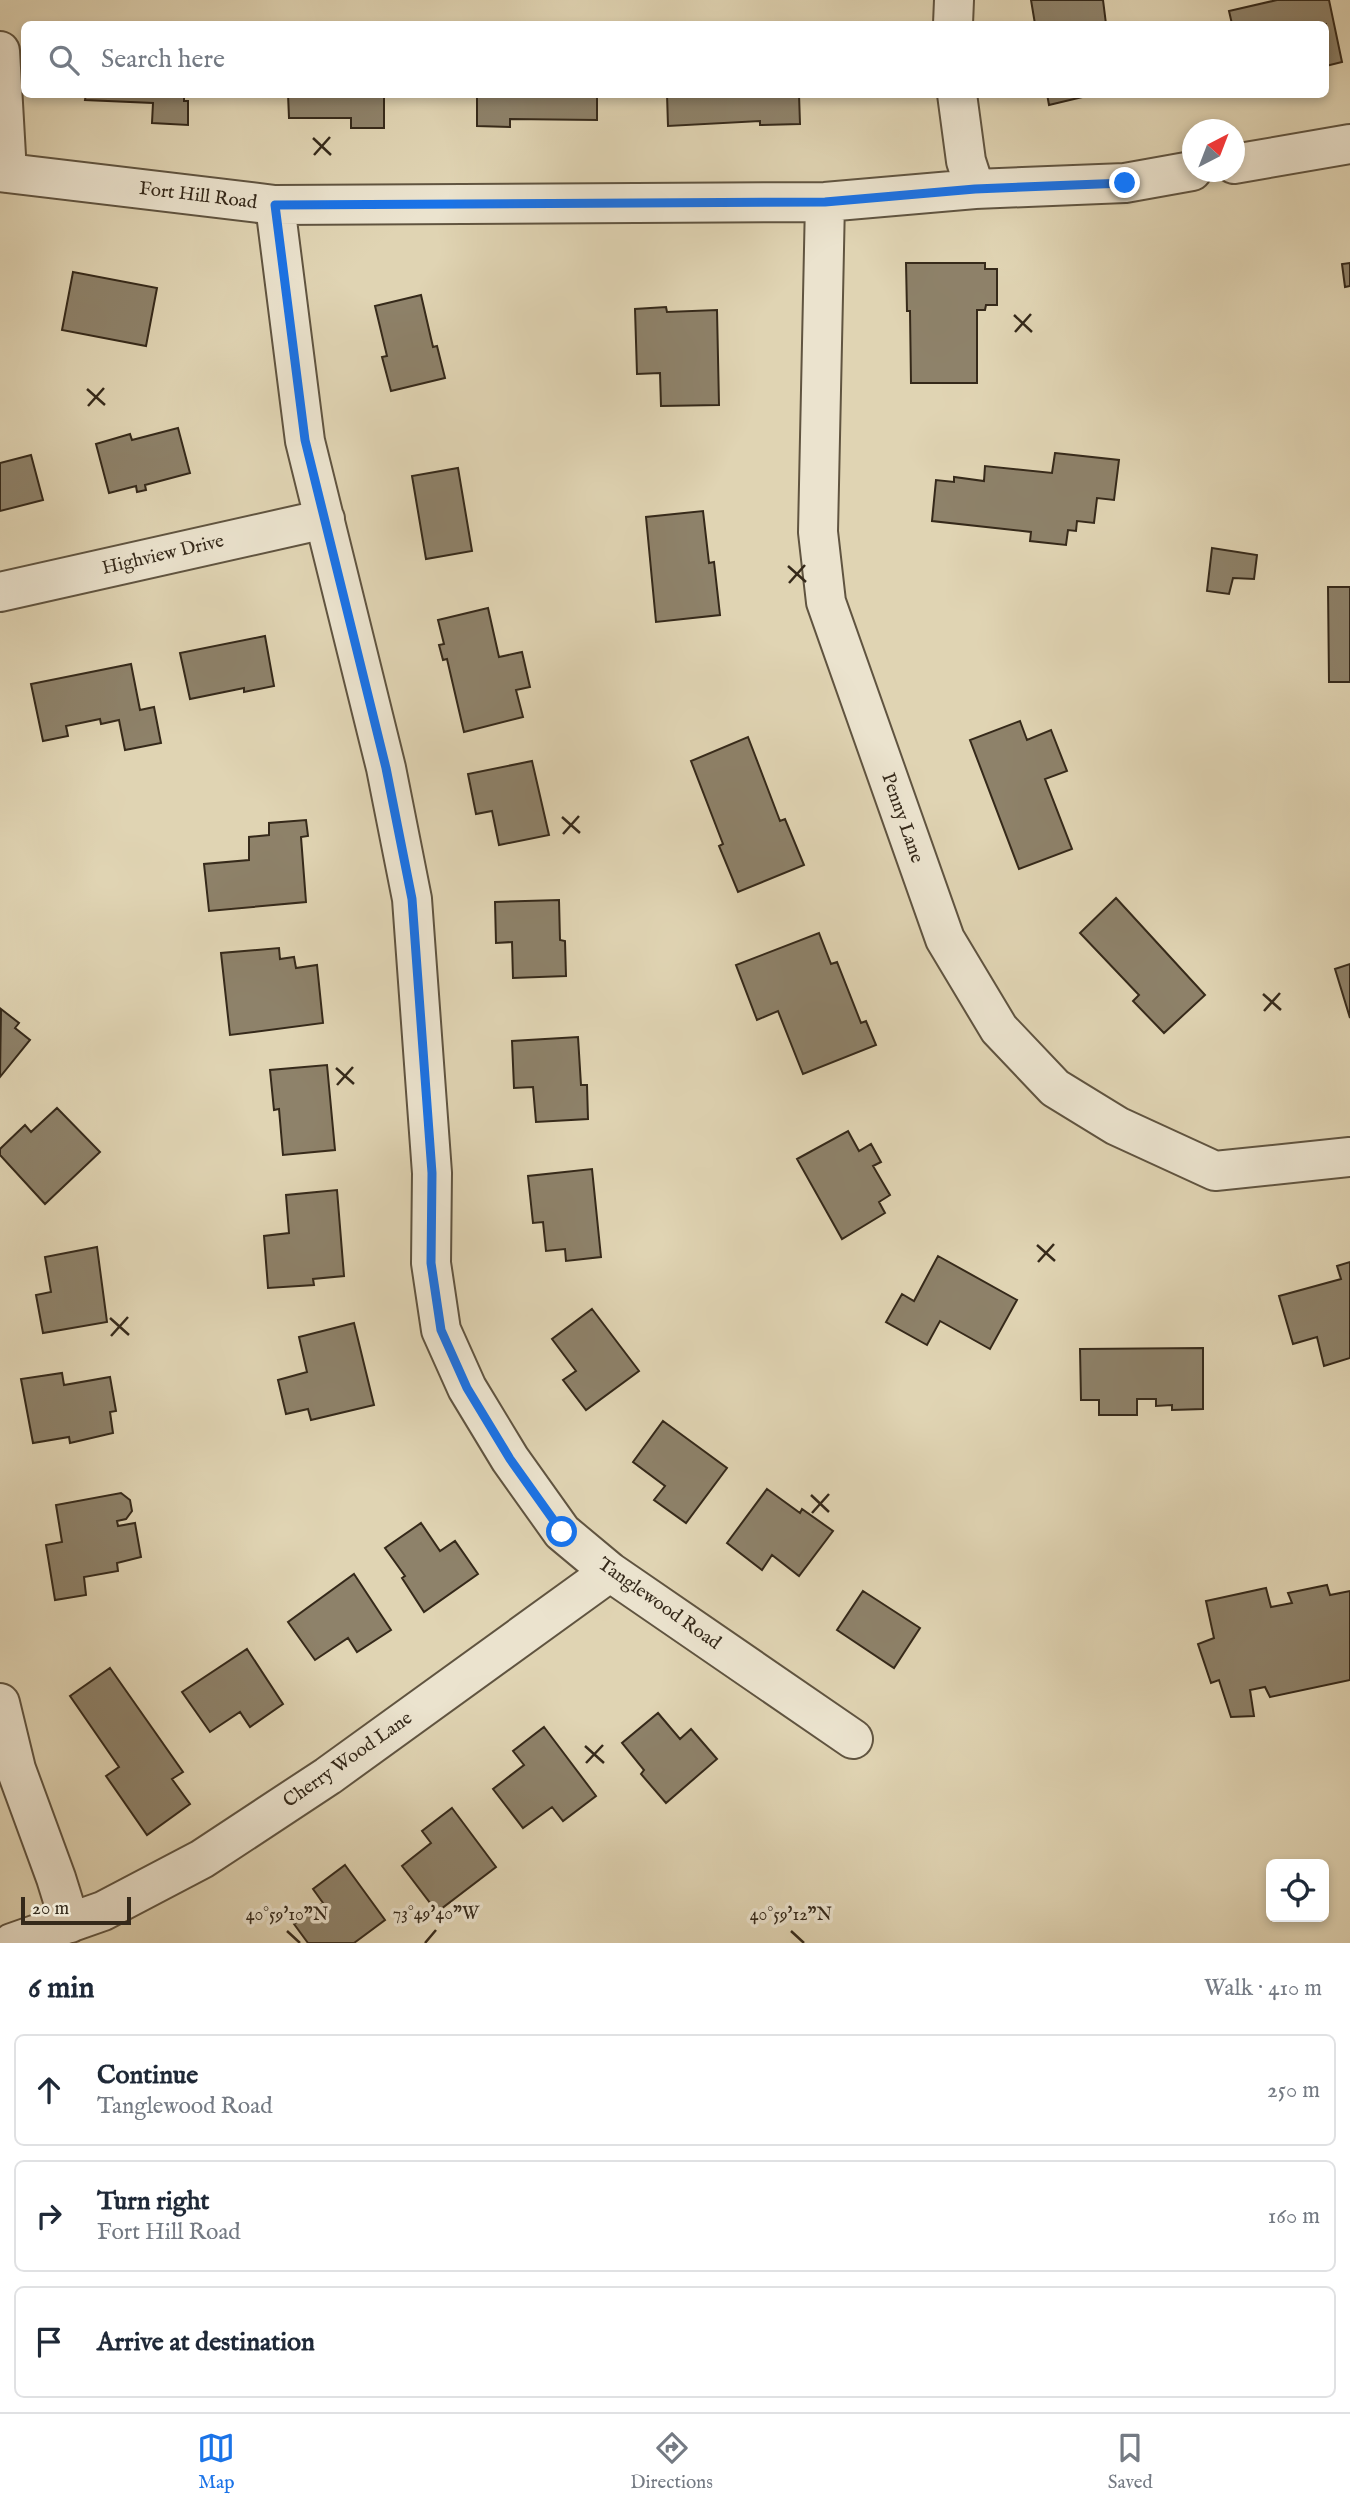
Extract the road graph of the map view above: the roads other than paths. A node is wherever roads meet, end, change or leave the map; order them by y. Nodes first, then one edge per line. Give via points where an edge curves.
1 (954, 0) edge
2 (953, 21) edge
3 (0, 51) edge
4 (958, 98) edge
5 (1350, 144) edge
6 (1245, 162) edge
7 (3, 173) edge
8 (1182, 173) edge
9 (975, 189) junction
10 (825, 202) junction
11 (275, 205) junction
12 (325, 519) junction
13 (0, 592) edge
14 (1350, 1157) edge
15 (610, 1572) junction
16 (0, 1703) edge
17 (853, 1738) dead end
18 (70, 1923) junction
19 (12, 1943) edge

1 - 2 street
3 - 7 street
4 - 9 street via 966,161
5 - 6 street
7 - 11 street, Fort Hill Road
8 - 9 street, Fort Hill Road via 1125,183
9 - 10 street, Fort Hill Road
10 - 11 street, Fort Hill Road
10 - 14 street, Penny Lane via 817,533 826,602 945,939 999,1029 1055,1088 1117,1125 1216,1171
11 - 12 street, Tanglewood Road via 305,440
12 - 13 street, Highview Drive
12 - 15 street, Tanglewood Road via 386,768 412,899 432,1173 431,1263 441,1330 467,1388 510,1459 562,1532
15 - 17 street, Tanglewood Road
15 - 18 street, Cherry Wood Lane via 328,1776 202,1859 103,1911
16 - 18 street via 16,1769
18 - 19 street, Cherry Wood Lane

